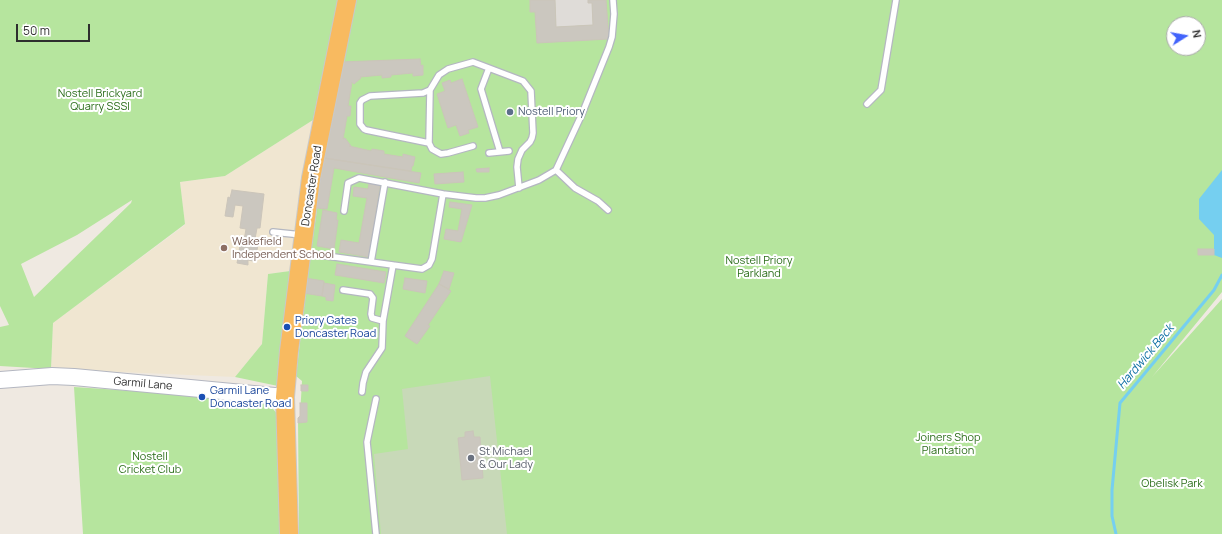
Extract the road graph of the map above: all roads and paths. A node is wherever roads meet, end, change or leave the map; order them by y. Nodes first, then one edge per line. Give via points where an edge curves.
1 (347, 0) edge
2 (613, 0) edge
3 (896, 0) edge
4 (489, 68) junction
5 (430, 90) junction
6 (867, 104) dead end
7 (430, 143) junction
8 (473, 146) dead end
9 (509, 151) dead end
10 (500, 152) junction
11 (489, 153) dead end
12 (556, 170) junction
13 (385, 182) junction
14 (519, 188) junction
15 (443, 194) junction
16 (608, 210) dead end
17 (344, 212) dead end
18 (273, 232) dead end
19 (303, 244) junction
20 (371, 262) junction
21 (393, 266) junction
22 (343, 290) dead end
23 (383, 320) junction
24 (0, 380) edge
25 (362, 392) dead end
26 (285, 397) junction
27 (376, 399) dead end
28 (289, 534) edge
29 (376, 534) edge

1 - 19 highway, Doncaster Road via 311,178
2 - 12 lane via 614,14 609,47
3 - 6 lane via 881,90
4 - 5 lane via 473,62 461,64 439,75
4 - 10 lane via 481,89
4 - 14 lane via 523,81 531,91 532,138 518,159
5 - 7 lane
5 - 7 lane via 423,93 370,96 360,103 360,124 364,129 373,132
7 - 8 lane via 432,149 440,154
9 - 10 lane
10 - 11 lane
12 - 14 lane
12 - 16 lane via 575,188
13 - 15 lane
13 - 17 lane via 359,178 348,183
13 - 20 lane
14 - 15 lane via 485,198
15 - 21 lane via 429,265 422,269
18 - 19 lane
19 - 20 lane
19 - 26 highway, Doncaster Road
20 - 21 lane
21 - 23 lane
22 - 23 lane via 370,294 373,298 372,318
23 - 25 lane via 382,348 366,372
24 - 26 main road, Garmil Lane via 74,377
26 - 28 highway, Doncaster Road
27 - 29 lane via 367,442

